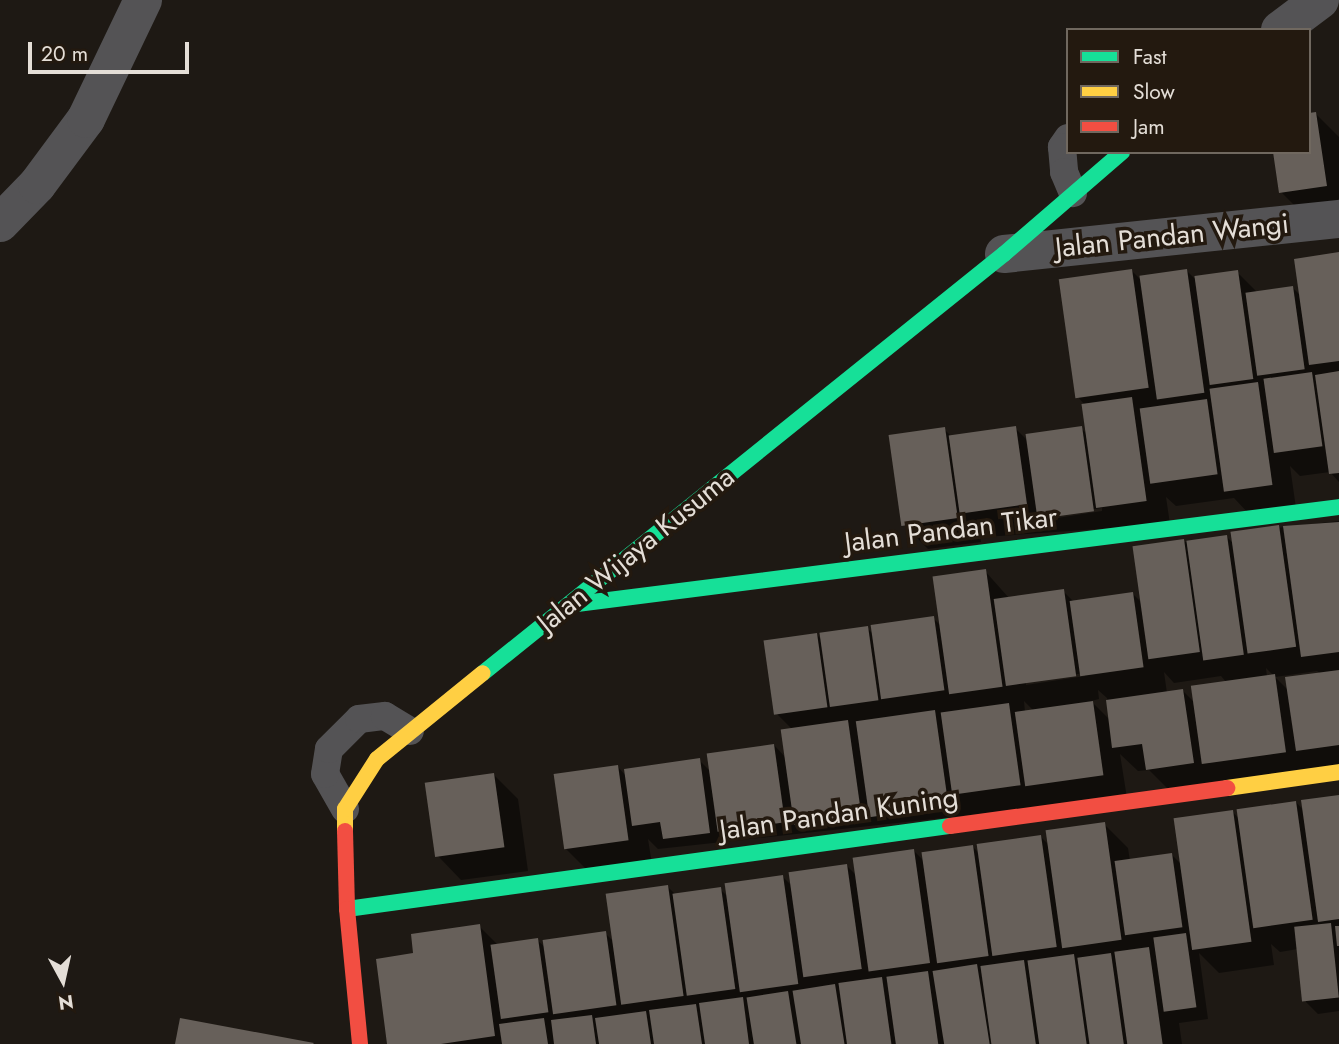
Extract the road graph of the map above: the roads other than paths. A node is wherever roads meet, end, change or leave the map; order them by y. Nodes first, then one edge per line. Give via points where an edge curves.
1 (143, 0) edge
2 (1320, 0) edge
3 (1283, 28) edge
4 (1066, 141) edge
5 (1120, 154) edge
6 (1073, 193) junction
7 (1339, 219) edge
8 (0, 223) edge
9 (1004, 254) junction
10 (1339, 507) edge
11 (569, 605) junction
12 (410, 731) junction
13 (1339, 772) edge
14 (345, 809) junction
15 (347, 909) junction
16 (360, 1044) edge

1 - 8 street via 86,119 37,185
2 - 3 street
4 - 6 lane via 1062,148 1064,172
5 - 6 street, Jalan Wijaya Kusuma
6 - 9 street, Jalan Wijaya Kusuma
7 - 9 street, Jalan Pandan Wangi
9 - 11 street, Jalan Wijaya Kusuma
10 - 11 street, Jalan Pandan Tikar
11 - 12 street, Jalan Wijaya Kusuma
12 - 14 street, Jalan Wijaya Kusuma via 377,759
12 - 14 lane via 385,716 359,719 329,749 325,774
13 - 15 street, Jalan Pandan Kuning
14 - 15 street
15 - 16 street

